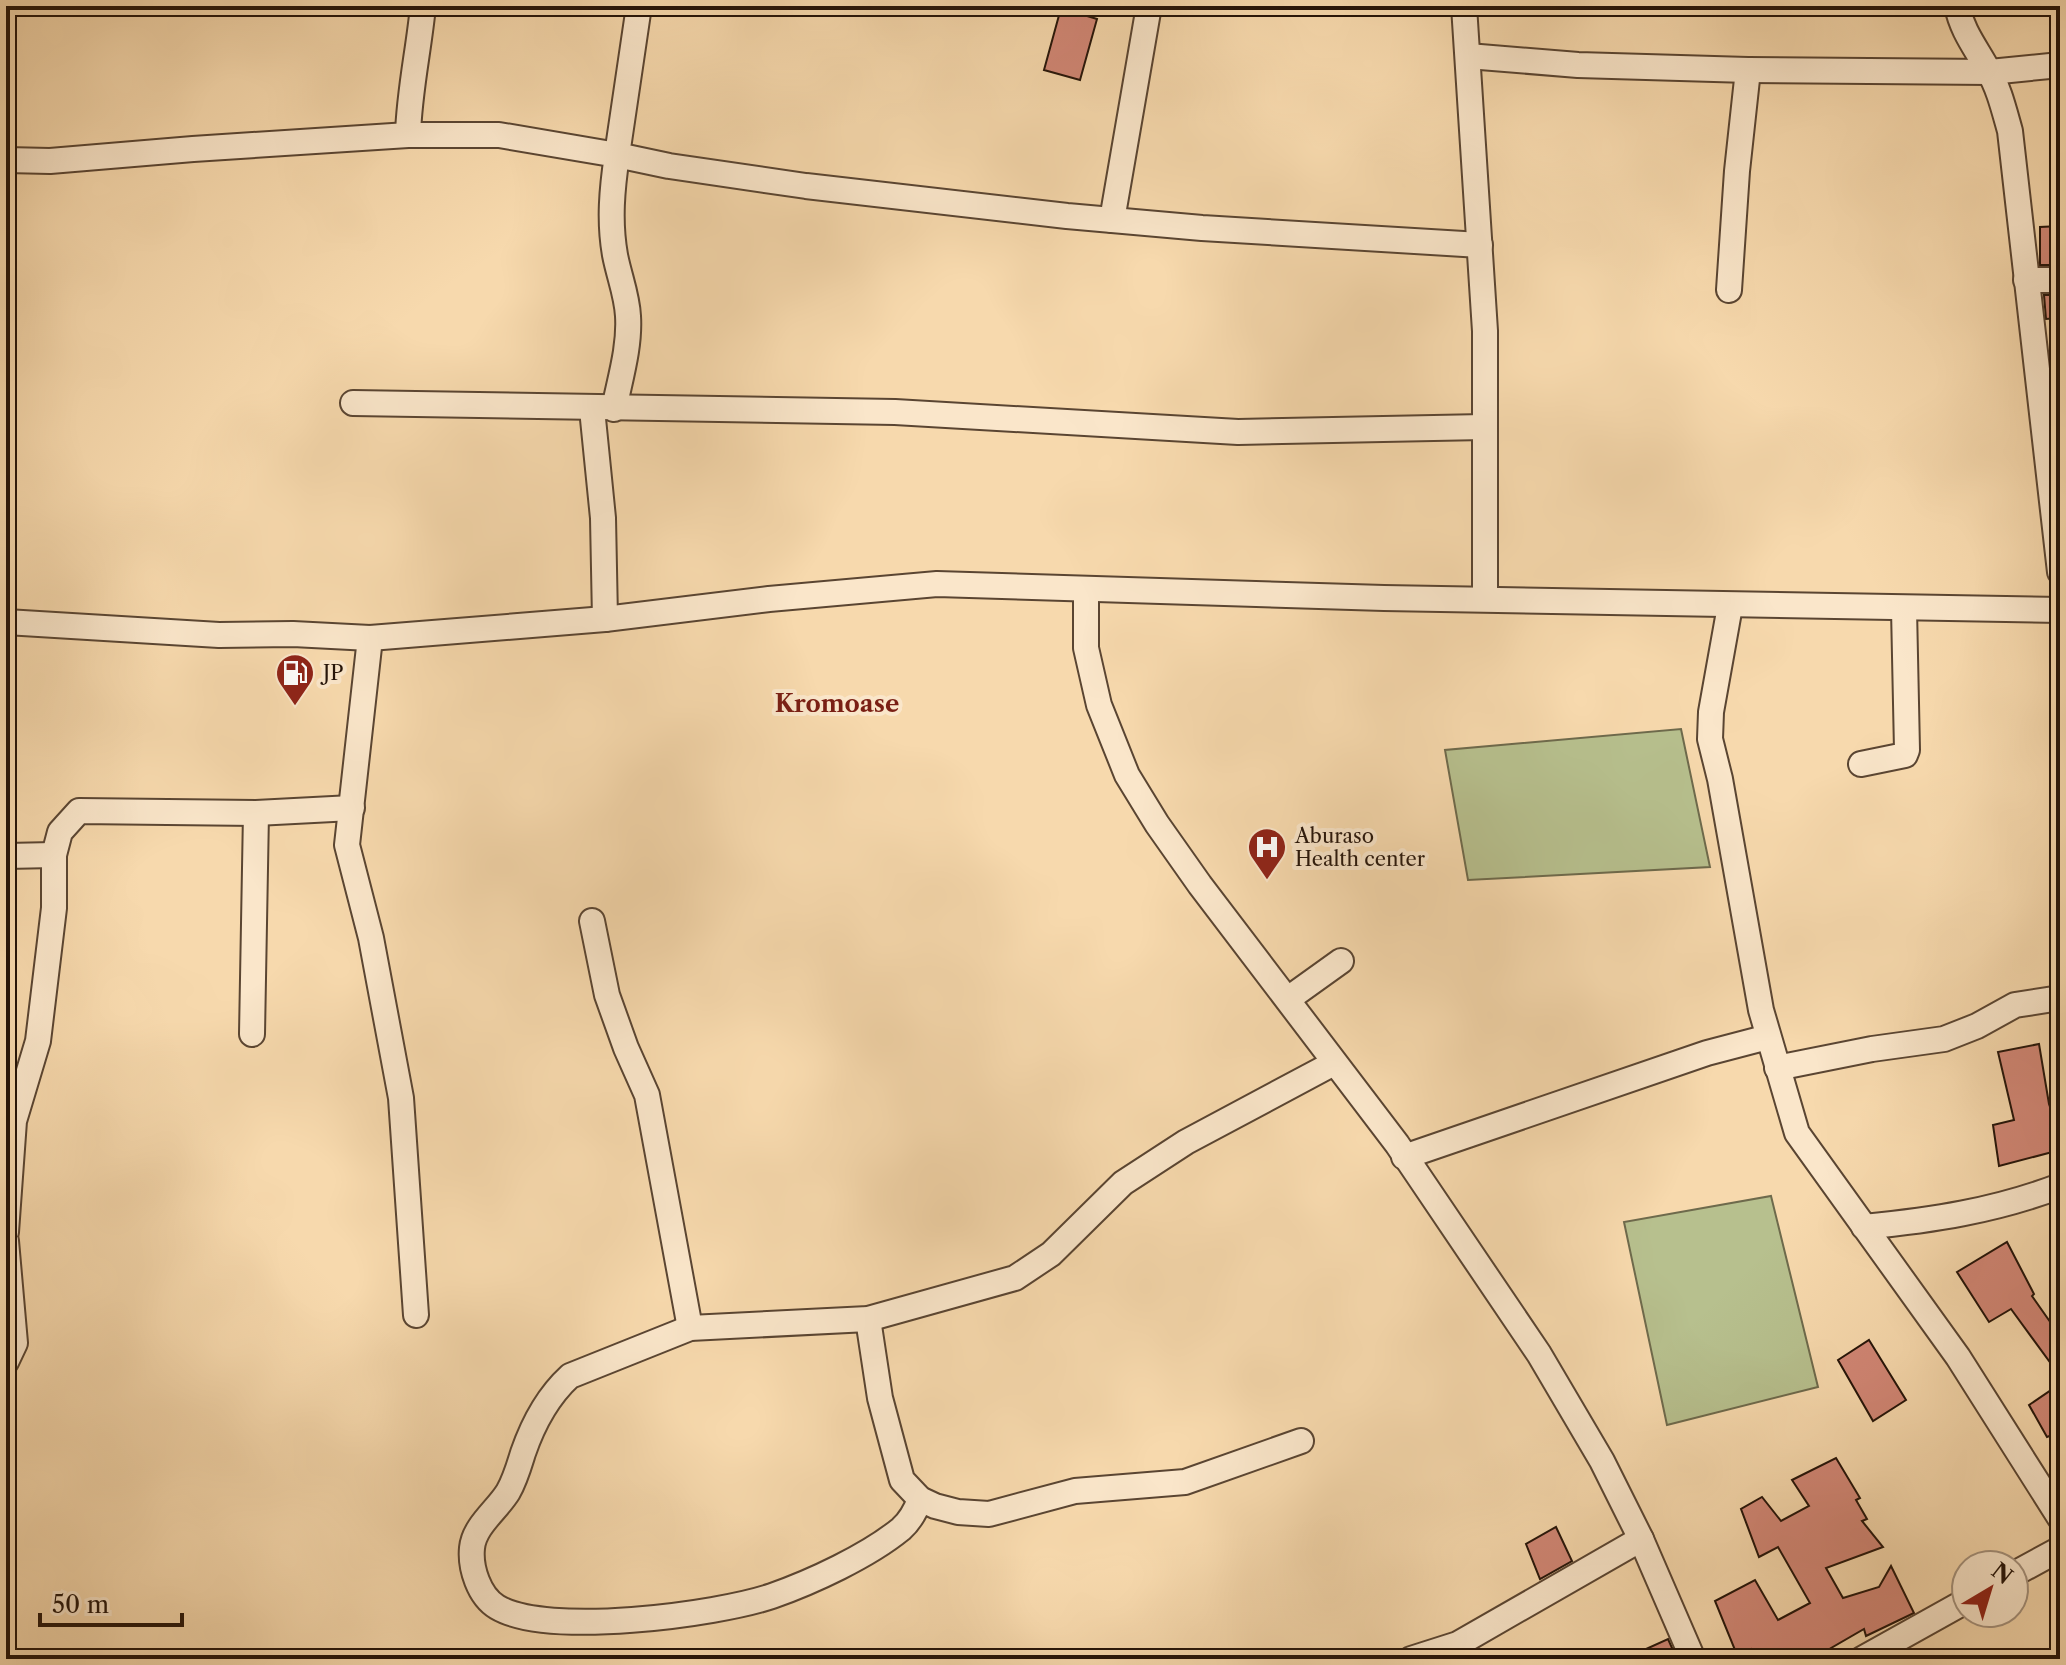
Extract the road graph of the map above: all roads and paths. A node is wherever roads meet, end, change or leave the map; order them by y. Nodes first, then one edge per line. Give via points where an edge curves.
1 (423, 6) edge
2 (639, 6) edge
3 (1149, 6) edge
4 (1464, 6) edge
5 (1957, 6) edge
6 (1468, 56) junction
7 (2060, 65) edge
8 (1748, 70) junction
9 (1990, 72) junction
10 (408, 135) junction
11 (617, 155) junction
12 (6, 160) edge
13 (1112, 220) junction
14 (1480, 245) junction
15 (2026, 280) junction
16 (2060, 280) edge
17 (1729, 290) dead end
18 (353, 403) dead end
19 (603, 409) junction
20 (1484, 427) junction
21 (2060, 572) edge
22 (1086, 590) junction
23 (1485, 598) junction
24 (1730, 606) junction
25 (1904, 609) junction
26 (2060, 610) edge
27 (605, 619) junction
28 (6, 622) edge
29 (370, 638) junction
30 (1861, 764) dead end
31 (352, 808) junction
32 (256, 813) junction
33 (54, 855) junction
34 (6, 856) edge
35 (592, 921) dead end
36 (1341, 961) dead end
37 (2060, 998) edge
38 (1288, 999) junction
39 (252, 1034) dead end
40 (1768, 1037) junction
41 (1334, 1063) junction
42 (1777, 1068) junction
43 (16, 1089) edge
44 (1404, 1157) junction
45 (2060, 1186) edge
46 (1864, 1227) junction
47 (6, 1232) edge
48 (6, 1241) edge
49 (416, 1315) dead end
50 (868, 1319) junction
51 (690, 1328) junction
52 (6, 1362) edge
53 (1301, 1441) dead end
54 (920, 1499) junction
55 (2060, 1518) edge
56 (1641, 1539) junction
57 (2060, 1549) edge
58 (2030, 1565) edge
59 (1950, 1610) edge
60 (1867, 1658) edge
61 (1411, 1659) edge
62 (1693, 1659) edge

1 - 10 street
2 - 11 street
3 - 13 street
4 - 6 street
5 - 9 street via 1970,43
6 - 8 street
6 - 14 street
7 - 9 street
8 - 9 street
8 - 17 street
9 - 15 street via 2010,131
10 - 11 street via 499,135
10 - 12 street
11 - 13 street via 806,186
11 - 19 street via 611,217 629,318 626,352
13 - 14 street
14 - 20 street
15 - 16 street
15 - 21 street
18 - 19 street
19 - 20 street via 895,412 1238,432
19 - 27 street
20 - 23 street
22 - 23 street
22 - 27 street via 937,584
22 - 38 street via 1086,648 1127,775 1174,849
23 - 24 street
24 - 25 street
24 - 40 street via 1710,739
25 - 26 street
25 - 30 street via 1907,750 1905,755
27 - 29 street
28 - 29 street
29 - 31 street
31 - 32 street
31 - 49 street via 347,845 371,938 401,1098
32 - 33 street via 79,811 60,832
32 - 39 street
33 - 34 street
33 - 43 street via 54,908 38,1041
35 - 51 street via 607,995 647,1095
36 - 38 street
37 - 42 street via 2015,1005 1944,1039
38 - 41 street
40 - 42 street
40 - 44 street
41 - 44 street
41 - 50 street via 1186,1142 1123,1183 1051,1254 1015,1278
42 - 46 street via 1797,1133
43 - 47 street
44 - 56 street via 1539,1354
45 - 46 street via 1948,1218
46 - 55 street via 1958,1357
48 - 52 street via 15,1343
50 - 51 street
50 - 54 street via 892,1447 902,1480
51 - 54 street via 570,1376 551,1397 531,1431 507,1493 472,1547 478,1585 494,1606 522,1618 600,1621 685,1614 769,1597 830,1571 902,1528
53 - 54 street via 1185,1482 1075,1491 989,1514 958,1512
56 - 61 street via 1458,1644
56 - 62 street
57 - 58 street
59 - 60 street

